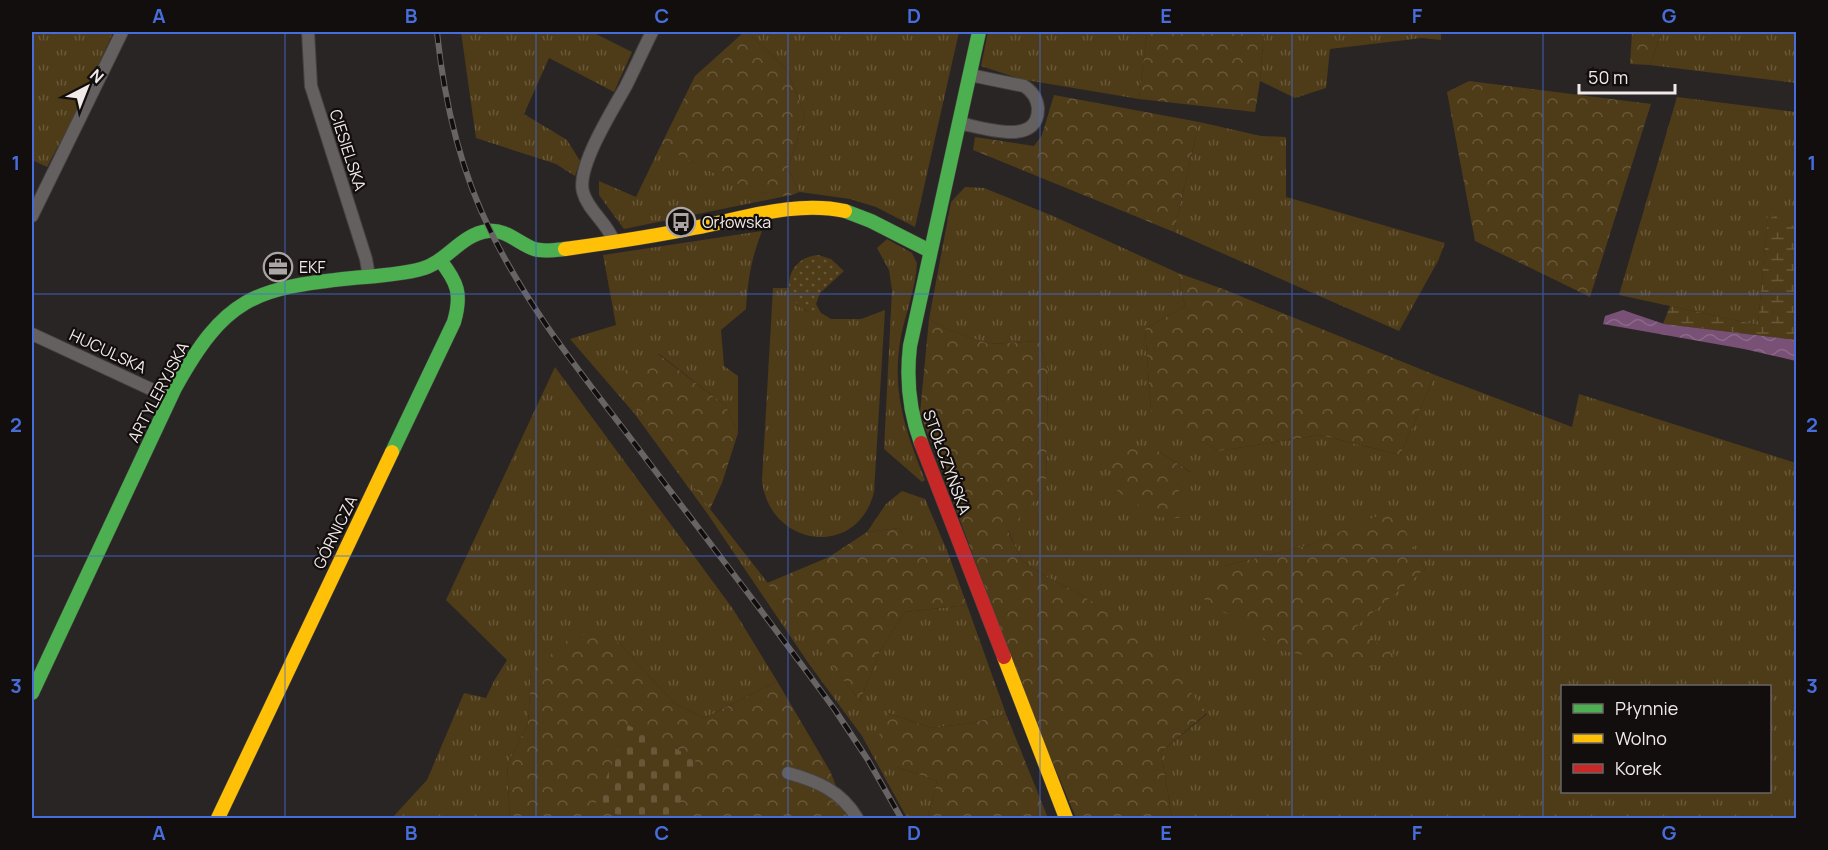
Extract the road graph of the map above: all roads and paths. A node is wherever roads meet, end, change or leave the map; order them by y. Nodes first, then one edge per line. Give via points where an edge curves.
1 (122, 32) edge
2 (308, 32) edge
3 (652, 32) edge
4 (979, 32) edge
5 (970, 75) junction
6 (959, 123) junction
7 (32, 216) edge
8 (614, 242) junction
9 (930, 251) junction
10 (440, 260) junction
11 (369, 276) junction
12 (32, 334) edge
13 (170, 398) junction
14 (32, 693) edge
15 (788, 773) dead end
16 (218, 819) edge
17 (857, 819) edge
18 (1066, 819) edge

1 - 7 street
2 - 11 street, CIESIELSKA via 311,86
3 - 8 street via 599,135 582,180 584,196
4 - 5 street, STOŁCZYŃSKA
5 - 6 street, STOŁCZYŃSKA
5 - 6 street via 1030,90 1038,106 1038,117 1029,128 1013,133
6 - 9 street, STOŁCZYŃSKA
8 - 9 street via 821,208 862,218
8 - 10 street via 542,251 502,232 486,231 469,237
9 - 18 street, STOŁCZYŃSKA via 907,361 908,402
10 - 11 street, ARTYLERYJSKA via 423,269
10 - 16 street, GÓRNICZA via 458,288 454,322
11 - 13 street, ARTYLERYJSKA via 286,287 238,305 203,344
12 - 13 street, HUCULSKA
13 - 14 street, ARTYLERYJSKA
15 - 17 street via 828,788

